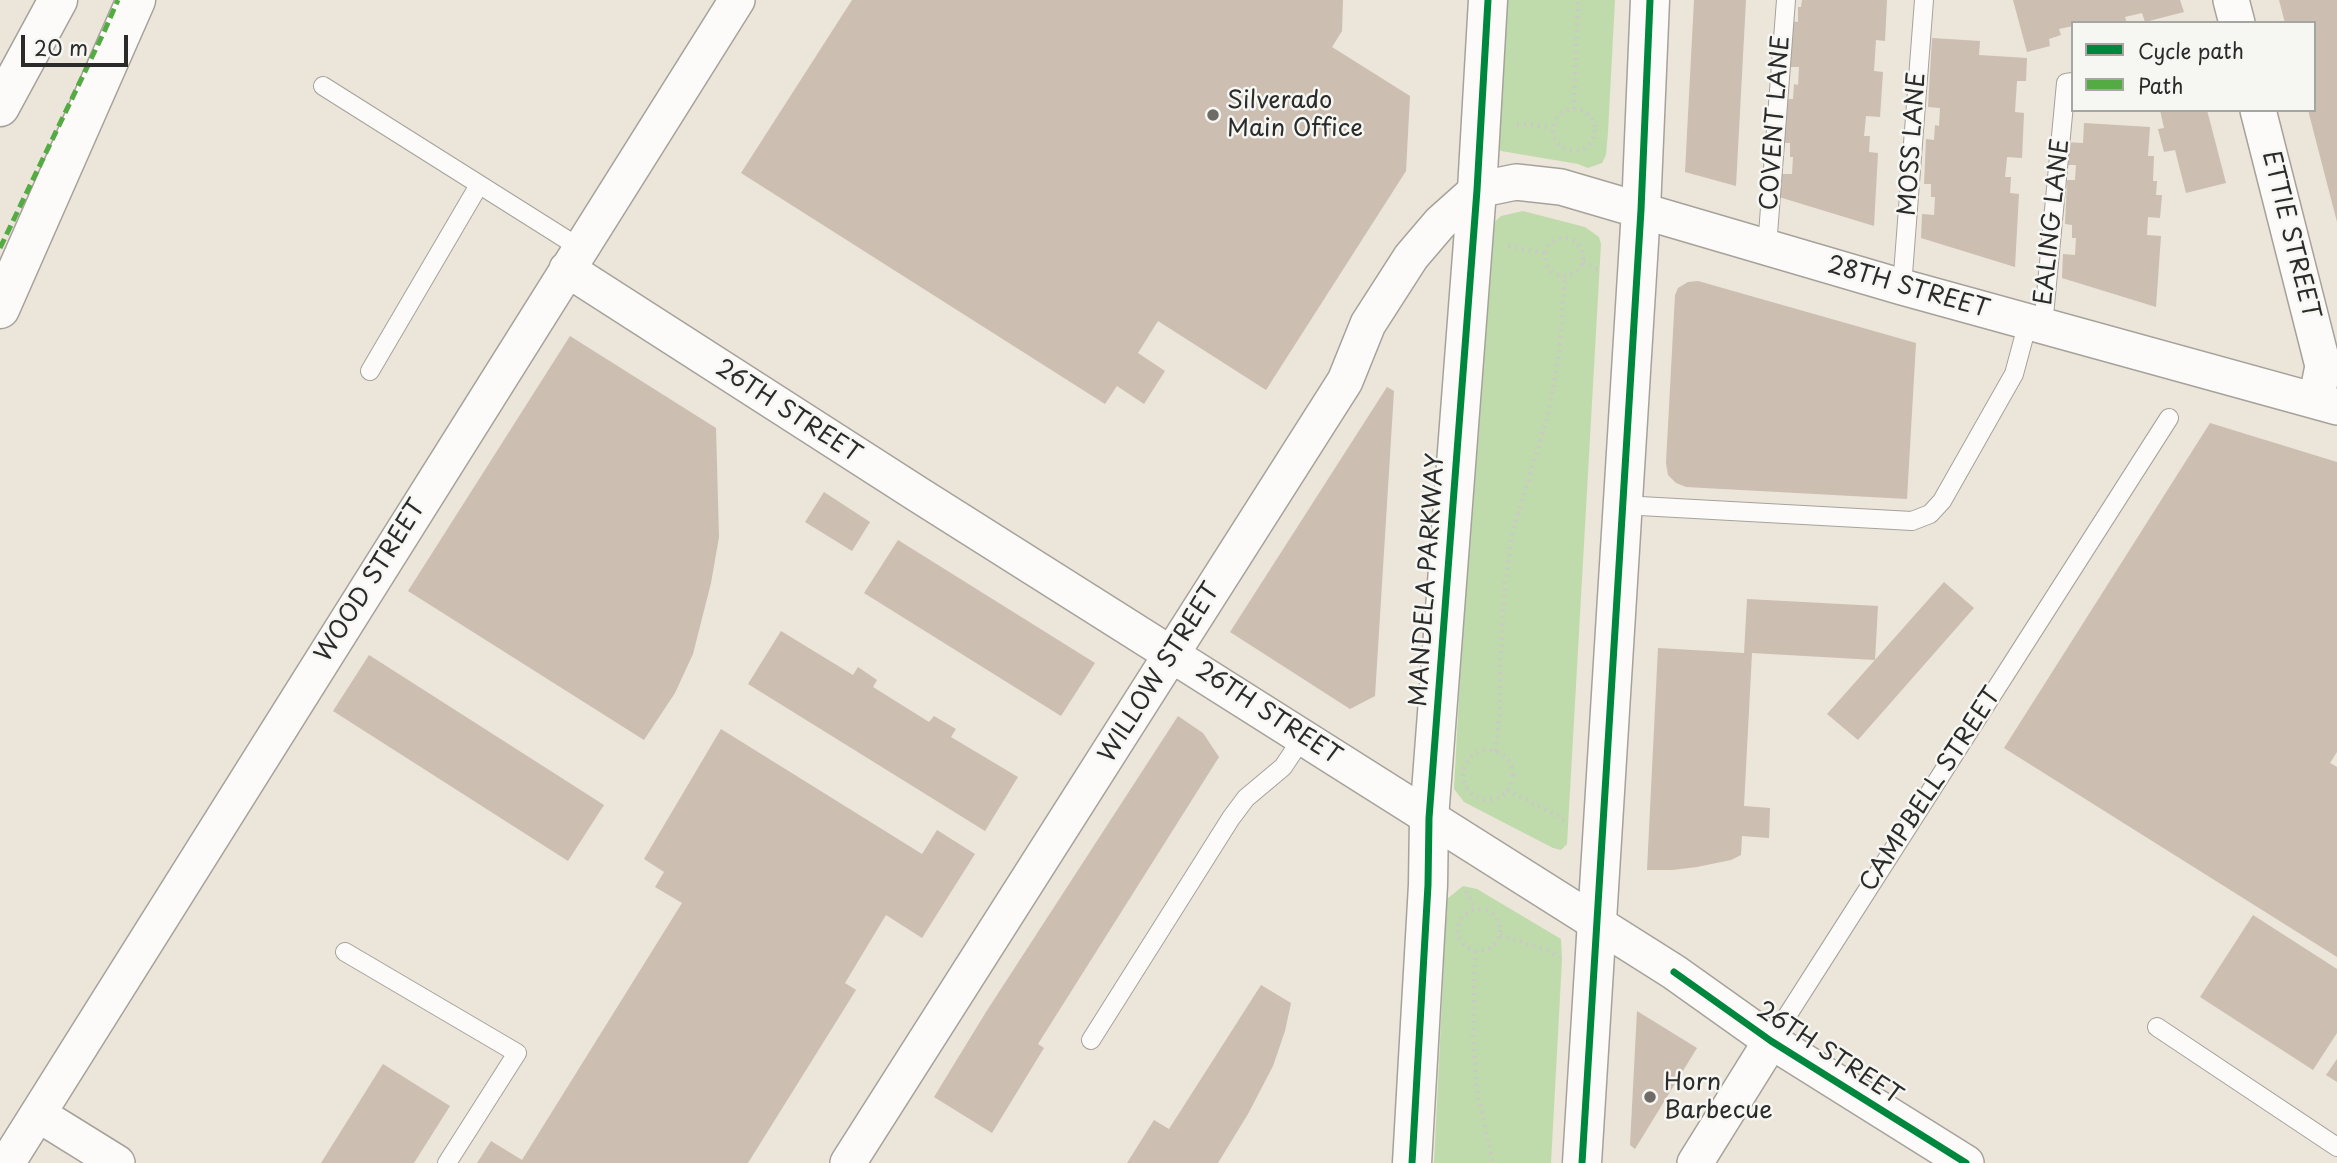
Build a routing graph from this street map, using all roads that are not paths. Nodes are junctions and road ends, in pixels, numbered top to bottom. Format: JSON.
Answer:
{"nodes":[{"id":1,"x":58,"y":0,"type":"edge"},
{"id":2,"x":136,"y":0,"type":"edge"},
{"id":3,"x":737,"y":0,"type":"edge"},
{"id":4,"x":1488,"y":0,"type":"edge"},
{"id":5,"x":1650,"y":0,"type":"edge"},
{"id":6,"x":1786,"y":0,"type":"edge"},
{"id":7,"x":1924,"y":0,"type":"edge"},
{"id":8,"x":2231,"y":0,"type":"edge"},
{"id":9,"x":2236,"y":21,"type":"edge"},
{"id":10,"x":2071,"y":82,"type":"edge"},
{"id":11,"x":323,"y":86,"type":"dead end"},
{"id":12,"x":0,"y":107,"type":"edge"},
{"id":13,"x":2259,"y":112,"type":"edge"},
{"id":14,"x":479,"y":185,"type":"junction"},
{"id":15,"x":1477,"y":190,"type":"junction"},
{"id":16,"x":1641,"y":210,"type":"junction"},
{"id":17,"x":1767,"y":247,"type":"junction"},
{"id":18,"x":573,"y":259,"type":"junction"},
{"id":19,"x":1902,"y":287,"type":"junction"},
{"id":20,"x":0,"y":309,"type":"edge"},
{"id":21,"x":2036,"y":324,"type":"junction"},
{"id":22,"x":2330,"y":365,"type":"edge"},
{"id":23,"x":370,"y":371,"type":"dead end"},
{"id":24,"x":2326,"y":404,"type":"edge"},
{"id":25,"x":2169,"y":418,"type":"dead end"},
{"id":26,"x":1622,"y":505,"type":"junction"},
{"id":27,"x":1173,"y":654,"type":"junction"},
{"id":28,"x":1303,"y":737,"type":"junction"},
{"id":29,"x":1429,"y":818,"type":"junction"},
{"id":30,"x":1596,"y":923,"type":"junction"},
{"id":31,"x":345,"y":952,"type":"dead end"},
{"id":32,"x":2157,"y":1027,"type":"dead end"},
{"id":33,"x":1091,"y":1041,"type":"dead end"},
{"id":34,"x":1771,"y":1041,"type":"junction"},
{"id":35,"x":38,"y":1114,"type":"junction"},
{"id":36,"x":2337,"y":1147,"type":"edge"},
{"id":37,"x":7,"y":1163,"type":"edge"},
{"id":38,"x":117,"y":1163,"type":"edge"},
{"id":39,"x":447,"y":1163,"type":"edge"},
{"id":40,"x":848,"y":1163,"type":"edge"},
{"id":41,"x":1412,"y":1163,"type":"edge"},
{"id":42,"x":1582,"y":1163,"type":"edge"},
{"id":43,"x":1695,"y":1163,"type":"edge"},
{"id":44,"x":1966,"y":1163,"type":"edge"}],
"edges":[{"from":1,"to":12,"type":"main road"},
{"from":2,"to":20,"type":"main road"},
{"from":3,"to":18,"type":"street","name":"WOOD STREET"},
{"from":4,"to":15,"type":"main road","name":"MANDELA PARKWAY"},
{"from":5,"to":16,"type":"main road"},
{"from":6,"to":17,"type":"lane","name":"COVENT LANE"},
{"from":7,"to":19,"type":"lane","name":"MOSS LANE"},
{"from":8,"to":9,"type":"street"},
{"from":10,"to":21,"type":"lane","name":"EALING LANE"},
{"from":11,"to":14,"type":"lane"},
{"from":13,"to":22,"type":"street","name":"ETTIE STREET"},
{"from":14,"to":18,"type":"lane"},
{"from":14,"to":23,"type":"lane"},
{"from":15,"to":16,"type":"street","name":"28TH STREET"},
{"from":15,"to":27,"type":"street","name":"WILLOW STREET"},
{"from":15,"to":29,"type":"main road","name":"MANDELA PARKWAY"},
{"from":16,"to":17,"type":"street","name":"28TH STREET"},
{"from":16,"to":26,"type":"main road"},
{"from":17,"to":19,"type":"street","name":"28TH STREET"},
{"from":18,"to":27,"type":"street","name":"26TH STREET"},
{"from":18,"to":35,"type":"street","name":"WOOD STREET"},
{"from":19,"to":21,"type":"street","name":"28TH STREET"},
{"from":21,"to":24,"type":"street","name":"28TH STREET"},
{"from":21,"to":26,"type":"lane"},
{"from":22,"to":24,"type":"street","name":"ETTIE STREET"},
{"from":25,"to":34,"type":"lane","name":"CAMPBELL STREET"},
{"from":26,"to":30,"type":"main road"},
{"from":27,"to":28,"type":"street","name":"26TH STREET"},
{"from":27,"to":40,"type":"street","name":"WILLOW STREET"},
{"from":28,"to":29,"type":"street","name":"26TH STREET"},
{"from":28,"to":33,"type":"lane"},
{"from":29,"to":30,"type":"street","name":"26TH STREET"},
{"from":29,"to":41,"type":"main road","name":"MANDELA PARKWAY"},
{"from":30,"to":34,"type":"street","name":"26TH STREET"},
{"from":30,"to":42,"type":"main road"},
{"from":31,"to":39,"type":"lane"},
{"from":32,"to":36,"type":"lane"},
{"from":34,"to":43,"type":"street","name":"CAMPBELL STREET"},
{"from":34,"to":44,"type":"street","name":"26TH STREET"},
{"from":35,"to":37,"type":"street","name":"WOOD STREET"},
{"from":35,"to":38,"type":"street"}]}
